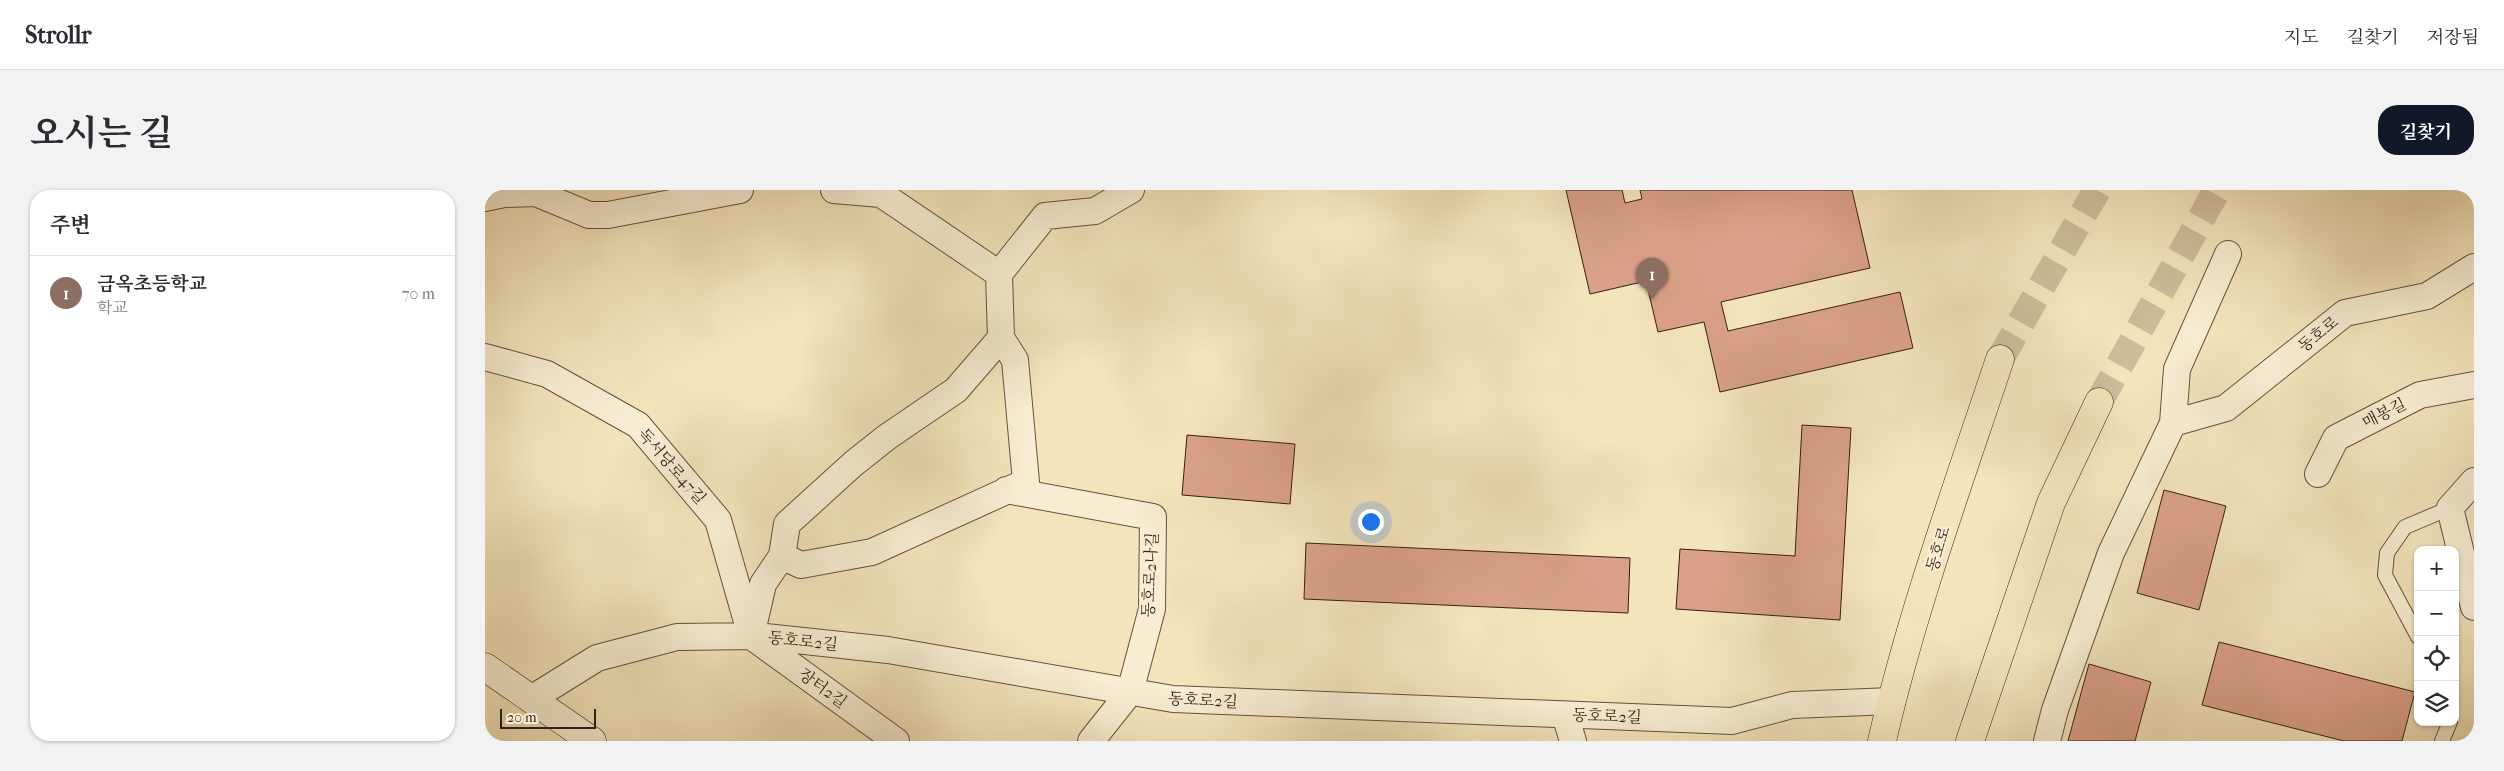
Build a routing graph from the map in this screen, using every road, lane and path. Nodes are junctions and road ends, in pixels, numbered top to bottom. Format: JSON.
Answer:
{"nodes":[{"id":1,"x":740,"y":190,"type":"edge"},
{"id":2,"x":834,"y":190,"type":"edge"},
{"id":3,"x":1131,"y":190,"type":"edge"},
{"id":4,"x":485,"y":198,"type":"edge"},
{"id":5,"x":2228,"y":254,"type":"dead end"},
{"id":6,"x":2474,"y":267,"type":"edge"},
{"id":7,"x":999,"y":274,"type":"junction"},
{"id":8,"x":1001,"y":338,"type":"junction"},
{"id":9,"x":485,"y":356,"type":"edge"},
{"id":10,"x":2001,"y":358,"type":"tunnel mouth"},
{"id":11,"x":2474,"y":385,"type":"edge"},
{"id":12,"x":2099,"y":402,"type":"tunnel mouth"},
{"id":13,"x":2173,"y":422,"type":"junction"},
{"id":14,"x":2318,"y":474,"type":"dead end"},
{"id":15,"x":2474,"y":481,"type":"edge"},
{"id":16,"x":1006,"y":490,"type":"junction"},
{"id":17,"x":2450,"y":508,"type":"junction"},
{"id":18,"x":783,"y":556,"type":"junction"},
{"id":19,"x":2474,"y":607,"type":"edge"},
{"id":20,"x":2414,"y":628,"type":"edge"},
{"id":21,"x":751,"y":636,"type":"junction"},
{"id":22,"x":485,"y":667,"type":"edge"},
{"id":23,"x":1130,"y":692,"type":"junction"},
{"id":24,"x":531,"y":699,"type":"junction"},
{"id":25,"x":1892,"y":701,"type":"junction"},
{"id":26,"x":1565,"y":714,"type":"junction"},
{"id":27,"x":2448,"y":726,"type":"edge"},
{"id":28,"x":592,"y":741,"type":"edge"},
{"id":29,"x":896,"y":741,"type":"edge"},
{"id":30,"x":1091,"y":741,"type":"edge"},
{"id":31,"x":1573,"y":741,"type":"edge"},
{"id":32,"x":1882,"y":741,"type":"edge"},
{"id":33,"x":1970,"y":741,"type":"edge"},
{"id":34,"x":2047,"y":741,"type":"edge"},
{"id":35,"x":2442,"y":741,"type":"edge"}],
"edges":[{"from":1,"to":4,"type":"street"},
{"from":2,"to":7,"type":"street"},
{"from":3,"to":7,"type":"street"},
{"from":5,"to":13,"type":"street"},
{"from":6,"to":13,"type":"street","name":"동호로"},
{"from":7,"to":8,"type":"street"},
{"from":8,"to":16,"type":"street"},
{"from":8,"to":18,"type":"street"},
{"from":9,"to":21,"type":"street","name":"독서당로47길"},
{"from":10,"to":25,"type":"main road","name":"동호로"},
{"from":11,"to":14,"type":"street","name":"매봉길"},
{"from":12,"to":33,"type":"main road"},
{"from":13,"to":34,"type":"street"},
{"from":15,"to":17,"type":"street"},
{"from":16,"to":18,"type":"street"},
{"from":16,"to":23,"type":"street","name":"동호로2나길"},
{"from":17,"to":19,"type":"street"},
{"from":17,"to":20,"type":"lane"},
{"from":18,"to":21,"type":"street"},
{"from":21,"to":23,"type":"street","name":"동호로2길"},
{"from":21,"to":24,"type":"street","name":"동호로2길"},
{"from":21,"to":29,"type":"street","name":"장터2길"},
{"from":22,"to":24,"type":"main road"},
{"from":23,"to":26,"type":"street","name":"동호로2길"},
{"from":23,"to":30,"type":"street"},
{"from":24,"to":28,"type":"main road"},
{"from":25,"to":26,"type":"street","name":"동호로2길"},
{"from":25,"to":32,"type":"main road","name":"동호로"},
{"from":26,"to":31,"type":"street"},
{"from":27,"to":35,"type":"lane"}]}
